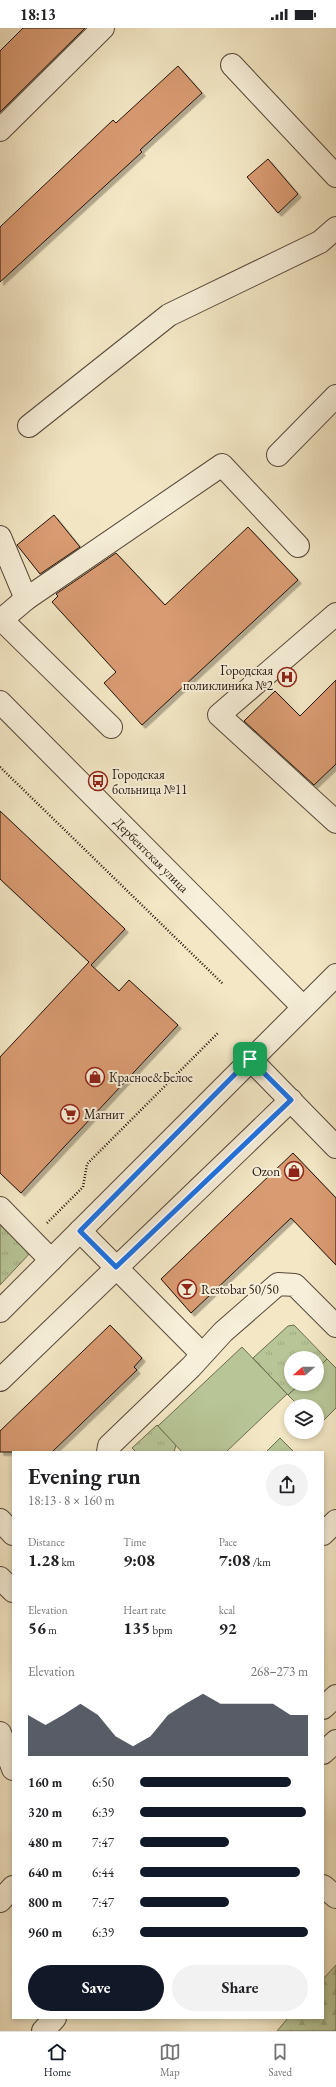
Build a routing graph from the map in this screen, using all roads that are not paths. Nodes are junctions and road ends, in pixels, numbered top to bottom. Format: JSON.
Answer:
{"nodes":[{"id":1,"x":103,"y":28,"type":"edge"},
{"id":2,"x":232,"y":65,"type":"dead end"},
{"id":3,"x":0,"y":130,"type":"edge"},
{"id":4,"x":336,"y":176,"type":"edge"},
{"id":5,"x":336,"y":228,"type":"edge"},
{"id":6,"x":336,"y":396,"type":"edge"},
{"id":7,"x":29,"y":426,"type":"dead end"},
{"id":8,"x":278,"y":455,"type":"dead end"},
{"id":9,"x":0,"y":537,"type":"edge"},
{"id":10,"x":298,"y":546,"type":"dead end"},
{"id":11,"x":26,"y":599,"type":"junction"},
{"id":12,"x":336,"y":614,"type":"edge"},
{"id":13,"x":1,"y":620,"type":"edge"},
{"id":14,"x":1,"y":706,"type":"edge"},
{"id":15,"x":111,"y":727,"type":"dead end"},
{"id":16,"x":336,"y":822,"type":"edge"},
{"id":17,"x":336,"y":975,"type":"edge"},
{"id":18,"x":303,"y":1008,"type":"junction"},
{"id":19,"x":250,"y":1059,"type":"junction"},
{"id":20,"x":291,"y":1100,"type":"junction"},
{"id":21,"x":336,"y":1147,"type":"edge"},
{"id":22,"x":0,"y":1208,"type":"edge"},
{"id":23,"x":80,"y":1231,"type":"junction"},
{"id":24,"x":51,"y":1260,"type":"junction"},
{"id":25,"x":116,"y":1267,"type":"junction"},
{"id":26,"x":0,"y":1311,"type":"edge"},
{"id":27,"x":336,"y":1326,"type":"edge"},
{"id":28,"x":202,"y":1354,"type":"junction"},
{"id":29,"x":0,"y":1380,"type":"edge"},
{"id":30,"x":108,"y":1451,"type":"edge"},
{"id":31,"x":0,"y":1520,"type":"edge"},
{"id":32,"x":336,"y":1522,"type":"edge"},
{"id":33,"x":12,"y":1533,"type":"edge"},
{"id":34,"x":324,"y":1533,"type":"edge"},
{"id":35,"x":0,"y":1578,"type":"edge"},
{"id":36,"x":12,"y":1590,"type":"edge"},
{"id":37,"x":336,"y":1696,"type":"edge"},
{"id":38,"x":324,"y":1707,"type":"edge"},
{"id":39,"x":0,"y":1733,"type":"edge"},
{"id":40,"x":336,"y":1741,"type":"edge"},
{"id":41,"x":324,"y":1752,"type":"edge"},
{"id":42,"x":12,"y":1766,"type":"edge"},
{"id":43,"x":324,"y":1887,"type":"edge"},
{"id":44,"x":12,"y":1888,"type":"edge"},
{"id":45,"x":336,"y":1897,"type":"edge"},
{"id":46,"x":0,"y":1901,"type":"edge"},
{"id":47,"x":54,"y":2019,"type":"edge"},
{"id":48,"x":42,"y":2031,"type":"edge"}],
"edges":[{"from":1,"to":3,"type":"street"},
{"from":2,"to":4,"type":"street"},
{"from":5,"to":7,"type":"street"},
{"from":6,"to":8,"type":"street"},
{"from":9,"to":11,"type":"street"},
{"from":10,"to":11,"type":"street"},
{"from":11,"to":13,"type":"street"},
{"from":12,"to":16,"type":"street"},
{"from":13,"to":15,"type":"street"},
{"from":14,"to":18,"type":"street","name":"Дербентская улица"},
{"from":17,"to":18,"type":"street"},
{"from":18,"to":19,"type":"street"},
{"from":19,"to":20,"type":"street"},
{"from":19,"to":23,"type":"street"},
{"from":20,"to":21,"type":"street"},
{"from":20,"to":25,"type":"street"},
{"from":22,"to":24,"type":"street"},
{"from":23,"to":24,"type":"street"},
{"from":23,"to":25,"type":"street"},
{"from":24,"to":26,"type":"street"},
{"from":25,"to":28,"type":"street"},
{"from":25,"to":29,"type":"street"},
{"from":27,"to":28,"type":"street"},
{"from":28,"to":30,"type":"street"},
{"from":31,"to":33,"type":"street"},
{"from":32,"to":34,"type":"street"},
{"from":35,"to":36,"type":"street"},
{"from":37,"to":38,"type":"street"},
{"from":39,"to":42,"type":"street"},
{"from":40,"to":41,"type":"street"},
{"from":43,"to":45,"type":"street"},
{"from":44,"to":46,"type":"street"},
{"from":47,"to":48,"type":"street"}]}
